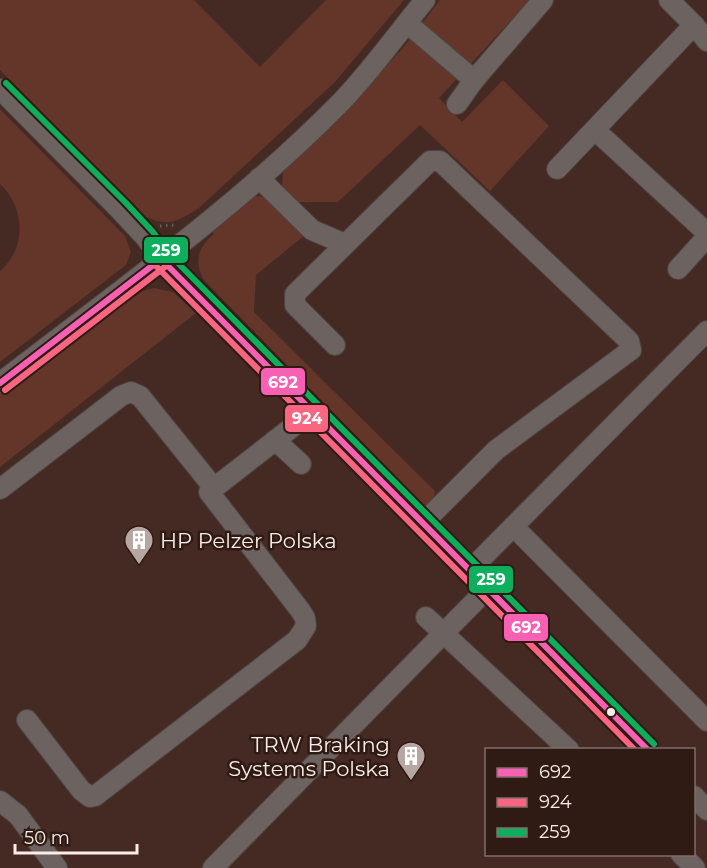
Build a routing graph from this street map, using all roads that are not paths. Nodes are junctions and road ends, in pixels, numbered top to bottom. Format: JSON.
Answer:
{"nodes":[{"id":1,"x":425,"y":0,"type":"edge"},
{"id":2,"x":543,"y":0,"type":"edge"},
{"id":3,"x":669,"y":0,"type":"edge"},
{"id":4,"x":407,"y":22,"type":"junction"},
{"id":5,"x":694,"y":25,"type":"junction"},
{"id":6,"x":707,"y":41,"type":"edge"},
{"id":7,"x":474,"y":80,"type":"junction"},
{"id":8,"x":0,"y":88,"type":"edge"},
{"id":9,"x":457,"y":104,"type":"dead end"},
{"id":10,"x":595,"y":130,"type":"junction"},
{"id":11,"x":557,"y":169,"type":"dead end"},
{"id":12,"x":259,"y":178,"type":"junction"},
{"id":13,"x":707,"y":235,"type":"edge"},
{"id":14,"x":345,"y":244,"type":"junction"},
{"id":15,"x":161,"y":259,"type":"junction"},
{"id":16,"x":678,"y":269,"type":"dead end"},
{"id":17,"x":707,"y":331,"type":"edge"},
{"id":18,"x":335,"y":345,"type":"dead end"},
{"id":19,"x":0,"y":383,"type":"edge"},
{"id":20,"x":313,"y":411,"type":"junction"},
{"id":21,"x":276,"y":440,"type":"junction"},
{"id":22,"x":301,"y":464,"type":"dead end"},
{"id":23,"x":214,"y":488,"type":"junction"},
{"id":24,"x":0,"y":489,"type":"edge"},
{"id":25,"x":423,"y":523,"type":"junction"},
{"id":26,"x":514,"y":527,"type":"junction"},
{"id":27,"x":470,"y":570,"type":"junction"},
{"id":28,"x":488,"y":588,"type":"junction"},
{"id":29,"x":426,"y":617,"type":"dead end"},
{"id":30,"x":444,"y":633,"type":"junction"},
{"id":31,"x":27,"y":720,"type":"dead end"},
{"id":32,"x":707,"y":721,"type":"edge"},
{"id":33,"x":567,"y":748,"type":"edge"},
{"id":34,"x":646,"y":748,"type":"edge"},
{"id":35,"x":695,"y":798,"type":"edge"},
{"id":36,"x":0,"y":801,"type":"edge"},
{"id":37,"x":707,"y":810,"type":"edge"},
{"id":38,"x":682,"y":856,"type":"edge"},
{"id":39,"x":57,"y":868,"type":"edge"},
{"id":40,"x":213,"y":868,"type":"edge"},
{"id":41,"x":695,"y":868,"type":"edge"}],
"edges":[{"from":1,"to":4,"type":"street"},
{"from":2,"to":7,"type":"street"},
{"from":3,"to":5,"type":"street"},
{"from":4,"to":7,"type":"street"},
{"from":4,"to":12,"type":"street"},
{"from":5,"to":6,"type":"street"},
{"from":5,"to":10,"type":"street"},
{"from":7,"to":9,"type":"street"},
{"from":8,"to":15,"type":"street"},
{"from":10,"to":11,"type":"street"},
{"from":10,"to":13,"type":"street"},
{"from":12,"to":14,"type":"street"},
{"from":12,"to":15,"type":"street"},
{"from":13,"to":16,"type":"street"},
{"from":14,"to":18,"type":"street"},
{"from":14,"to":25,"type":"street"},
{"from":15,"to":19,"type":"street"},
{"from":15,"to":20,"type":"street"},
{"from":17,"to":26,"type":"street"},
{"from":20,"to":21,"type":"street"},
{"from":20,"to":25,"type":"street"},
{"from":21,"to":22,"type":"street"},
{"from":21,"to":23,"type":"street"},
{"from":23,"to":24,"type":"street"},
{"from":23,"to":31,"type":"street"},
{"from":25,"to":27,"type":"street"},
{"from":26,"to":27,"type":"street"},
{"from":26,"to":32,"type":"street"},
{"from":27,"to":28,"type":"street"},
{"from":28,"to":30,"type":"street"},
{"from":28,"to":34,"type":"street"},
{"from":29,"to":30,"type":"street"},
{"from":30,"to":33,"type":"street"},
{"from":30,"to":40,"type":"street"},
{"from":35,"to":37,"type":"street"},
{"from":36,"to":39,"type":"street"},
{"from":38,"to":41,"type":"street"}]}
